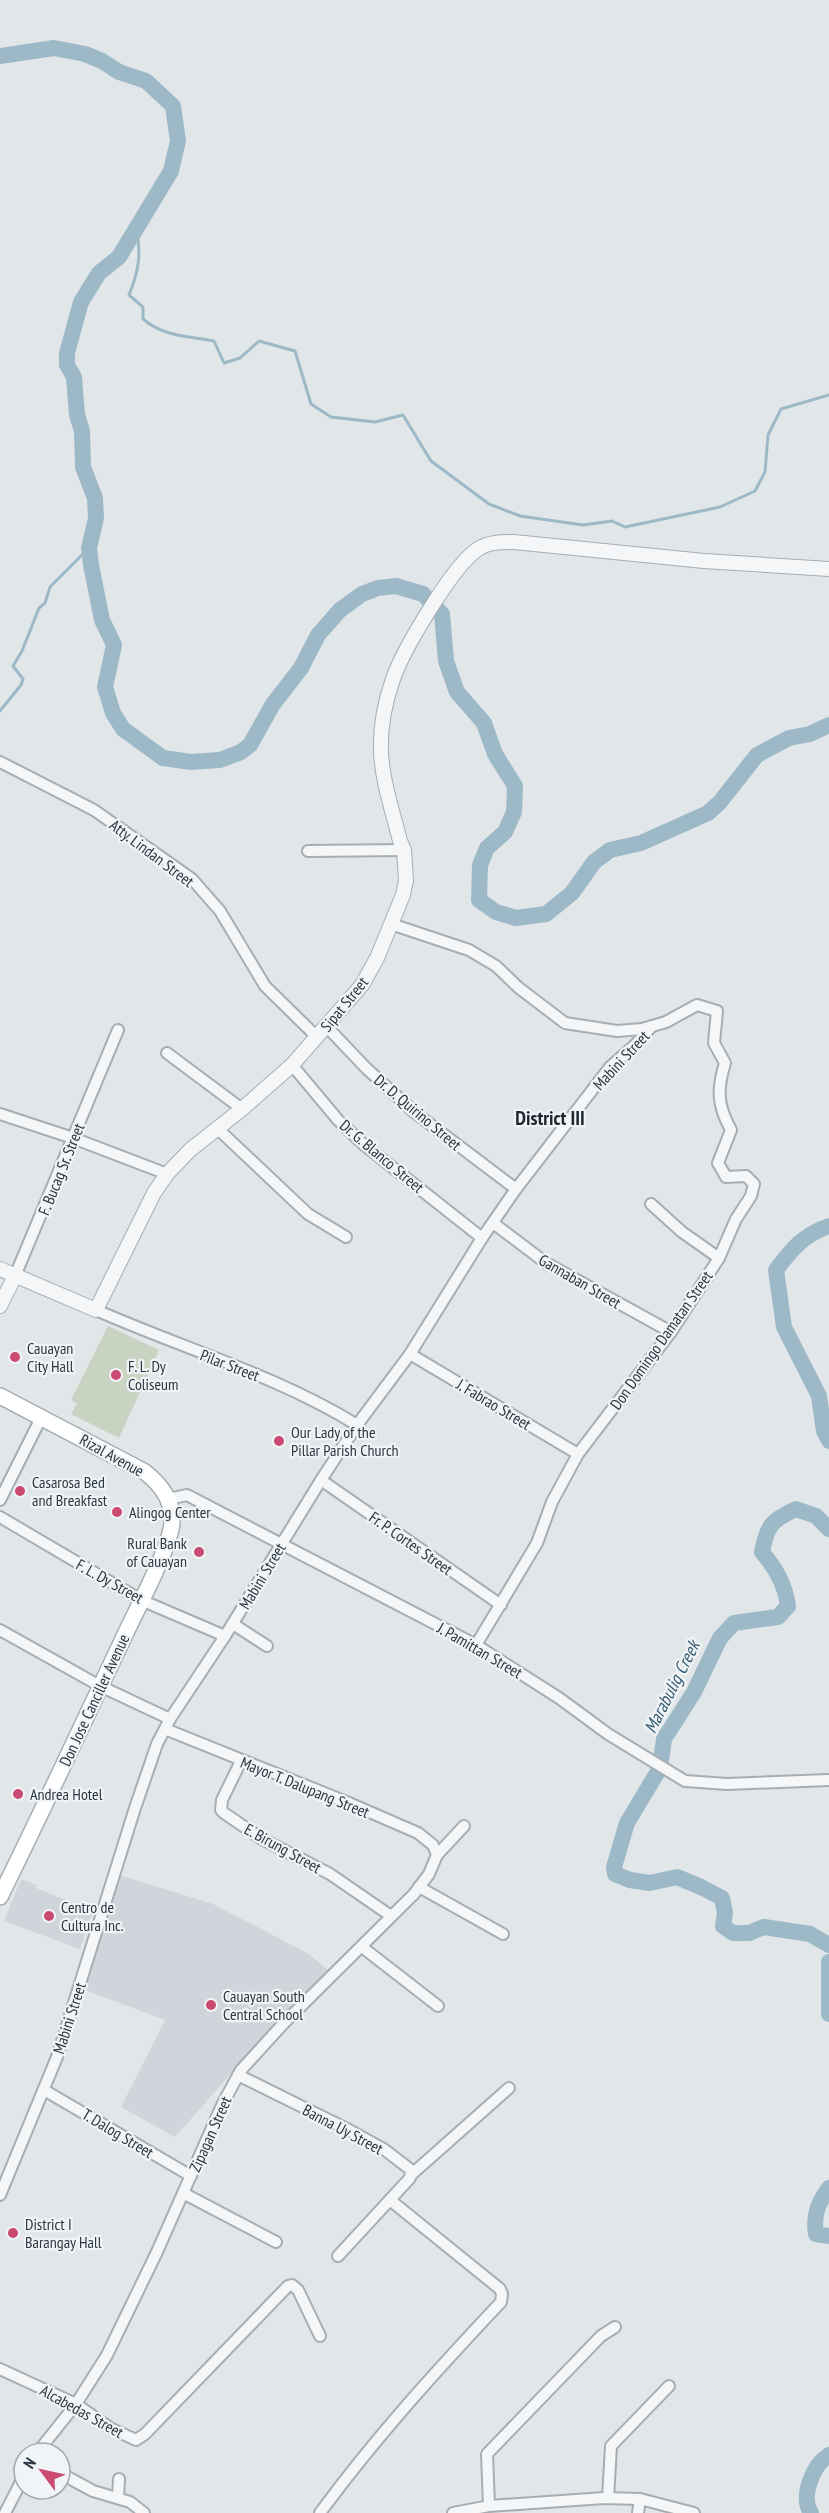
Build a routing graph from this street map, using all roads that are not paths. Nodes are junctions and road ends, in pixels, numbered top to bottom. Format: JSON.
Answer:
{"nodes":[{"id":1,"x":829,"y":569,"type":"edge"},
{"id":2,"x":0,"y":762,"type":"edge"},
{"id":3,"x":404,"y":850,"type":"junction"},
{"id":4,"x":308,"y":851,"type":"dead end"},
{"id":5,"x":391,"y":924,"type":"junction"},
{"id":6,"x":652,"y":1026,"type":"junction"},
{"id":7,"x":118,"y":1030,"type":"dead end"},
{"id":8,"x":322,"y":1032,"type":"junction"},
{"id":9,"x":167,"y":1053,"type":"dead end"},
{"id":10,"x":292,"y":1065,"type":"junction"},
{"id":11,"x":242,"y":1109,"type":"junction"},
{"id":12,"x":0,"y":1114,"type":"edge"},
{"id":13,"x":218,"y":1129,"type":"junction"},
{"id":14,"x":73,"y":1138,"type":"junction"},
{"id":15,"x":166,"y":1174,"type":"junction"},
{"id":16,"x":516,"y":1189,"type":"junction"},
{"id":17,"x":651,"y":1204,"type":"dead end"},
{"id":18,"x":493,"y":1222,"type":"junction"},
{"id":19,"x":346,"y":1237,"type":"dead end"},
{"id":20,"x":482,"y":1238,"type":"junction"},
{"id":21,"x":719,"y":1258,"type":"junction"},
{"id":22,"x":0,"y":1269,"type":"edge"},
{"id":23,"x":15,"y":1276,"type":"junction"},
{"id":24,"x":0,"y":1306,"type":"edge"},
{"id":25,"x":96,"y":1310,"type":"junction"},
{"id":26,"x":671,"y":1332,"type":"junction"},
{"id":27,"x":410,"y":1354,"type":"junction"},
{"id":28,"x":0,"y":1396,"type":"edge"},
{"id":29,"x":42,"y":1416,"type":"junction"},
{"id":30,"x":357,"y":1425,"type":"junction"},
{"id":31,"x":578,"y":1454,"type":"junction"},
{"id":32,"x":321,"y":1480,"type":"junction"},
{"id":33,"x":168,"y":1499,"type":"junction"},
{"id":34,"x":0,"y":1500,"type":"edge"},
{"id":35,"x":0,"y":1517,"type":"edge"},
{"id":36,"x":282,"y":1543,"type":"junction"},
{"id":37,"x":141,"y":1600,"type":"junction"},
{"id":38,"x":501,"y":1605,"type":"junction"},
{"id":39,"x":233,"y":1624,"type":"junction"},
{"id":40,"x":0,"y":1630,"type":"edge"},
{"id":41,"x":225,"y":1636,"type":"junction"},
{"id":42,"x":476,"y":1645,"type":"junction"},
{"id":43,"x":267,"y":1646,"type":"dead end"},
{"id":44,"x":100,"y":1686,"type":"junction"},
{"id":45,"x":167,"y":1724,"type":"junction"},
{"id":46,"x":241,"y":1761,"type":"junction"},
{"id":47,"x":829,"y":1780,"type":"edge"},
{"id":48,"x":464,"y":1826,"type":"dead end"},
{"id":49,"x":437,"y":1855,"type":"junction"},
{"id":50,"x":419,"y":1887,"type":"junction"},
{"id":51,"x":0,"y":1897,"type":"edge"},
{"id":52,"x":391,"y":1916,"type":"junction"},
{"id":53,"x":503,"y":1934,"type":"dead end"},
{"id":54,"x":362,"y":1947,"type":"junction"},
{"id":55,"x":438,"y":2006,"type":"dead end"},
{"id":56,"x":238,"y":2075,"type":"junction"},
{"id":57,"x":509,"y":2088,"type":"dead end"},
{"id":58,"x":44,"y":2090,"type":"junction"},
{"id":59,"x":412,"y":2174,"type":"junction"},
{"id":60,"x":191,"y":2176,"type":"junction"},
{"id":61,"x":183,"y":2193,"type":"junction"},
{"id":62,"x":0,"y":2195,"type":"edge"},
{"id":63,"x":390,"y":2200,"type":"junction"},
{"id":64,"x":276,"y":2242,"type":"dead end"},
{"id":65,"x":338,"y":2256,"type":"dead end"},
{"id":66,"x":615,"y":2327,"type":"dead end"},
{"id":67,"x":320,"y":2336,"type":"dead end"},
{"id":68,"x":0,"y":2369,"type":"edge"},
{"id":69,"x":669,"y":2386,"type":"dead end"},
{"id":70,"x":76,"y":2404,"type":"junction"},
{"id":71,"x":47,"y":2441,"type":"edge"},
{"id":72,"x":119,"y":2479,"type":"dead end"},
{"id":73,"x":72,"y":2480,"type":"edge"},
{"id":74,"x":118,"y":2498,"type":"junction"},
{"id":75,"x":608,"y":2498,"type":"junction"},
{"id":76,"x":12,"y":2499,"type":"edge"},
{"id":77,"x":640,"y":2499,"type":"junction"},
{"id":78,"x":489,"y":2506,"type":"junction"},
{"id":79,"x":468,"y":2511,"type":"edge"},
{"id":80,"x":5,"y":2513,"type":"edge"},
{"id":81,"x":144,"y":2513,"type":"edge"},
{"id":82,"x":320,"y":2513,"type":"edge"},
{"id":83,"x":453,"y":2513,"type":"edge"},
{"id":84,"x":638,"y":2513,"type":"edge"},
{"id":85,"x":693,"y":2513,"type":"edge"}],
"edges":[{"from":1,"to":3,"type":"street","name":"Sipat Street"},
{"from":2,"to":8,"type":"street","name":"Atty. Lindan Street"},
{"from":3,"to":4,"type":"street"},
{"from":3,"to":5,"type":"street","name":"Sipat Street"},
{"from":5,"to":6,"type":"street","name":"Don Domingo Damatan Street"},
{"from":5,"to":8,"type":"street","name":"Sipat Street"},
{"from":6,"to":16,"type":"street","name":"Mabini Street"},
{"from":6,"to":21,"type":"street","name":"Don Domingo Damatan Street"},
{"from":7,"to":14,"type":"street","name":"F. Bucag Sr. Street"},
{"from":8,"to":10,"type":"street","name":"Sipat Street"},
{"from":8,"to":16,"type":"street","name":"Dr. D. Quirino Street"},
{"from":9,"to":11,"type":"street"},
{"from":10,"to":11,"type":"street","name":"Sipat Street"},
{"from":10,"to":20,"type":"street","name":"Dr. G. Blanco Street"},
{"from":11,"to":13,"type":"street","name":"Sipat Street"},
{"from":12,"to":14,"type":"street"},
{"from":13,"to":15,"type":"street","name":"Sipat Street"},
{"from":13,"to":19,"type":"street"},
{"from":14,"to":15,"type":"street"},
{"from":14,"to":23,"type":"street","name":"F. Bucag Sr. Street"},
{"from":15,"to":25,"type":"street","name":"Sipat Street"},
{"from":16,"to":18,"type":"street","name":"Mabini Street"},
{"from":17,"to":21,"type":"street"},
{"from":18,"to":20,"type":"street","name":"Mabini Street"},
{"from":18,"to":26,"type":"street","name":"Gannaban Street"},
{"from":20,"to":27,"type":"street","name":"Mabini Street"},
{"from":21,"to":26,"type":"street","name":"Don Domingo Damatan Street"},
{"from":22,"to":23,"type":"street","name":"Pilar Street"},
{"from":23,"to":24,"type":"street","name":"F. Bucag Sr. Street"},
{"from":23,"to":25,"type":"street","name":"Pilar Street"},
{"from":25,"to":30,"type":"street","name":"Pilar Street"},
{"from":26,"to":31,"type":"street","name":"Don Domingo Damatan Street"},
{"from":27,"to":30,"type":"street","name":"Mabini Street"},
{"from":27,"to":31,"type":"street","name":"J. Fabrao Street"},
{"from":28,"to":29,"type":"main road","name":"Rizal Avenue"},
{"from":29,"to":33,"type":"main road","name":"Rizal Avenue"},
{"from":29,"to":34,"type":"street"},
{"from":30,"to":32,"type":"street","name":"Mabini Street"},
{"from":31,"to":38,"type":"street","name":"Don Domingo Damatan Street"},
{"from":32,"to":36,"type":"street","name":"Mabini Street"},
{"from":32,"to":38,"type":"street","name":"Fr. P. Cortes Street"},
{"from":33,"to":36,"type":"street"},
{"from":33,"to":37,"type":"main road","name":"Don Jose Canciller Avenue"},
{"from":35,"to":37,"type":"street","name":"F. L. Dy Street"},
{"from":36,"to":39,"type":"street","name":"Mabini Street"},
{"from":36,"to":42,"type":"street","name":"J. Pamittan Street"},
{"from":37,"to":41,"type":"street","name":"F. L. Dy Street"},
{"from":37,"to":44,"type":"main road","name":"Don Jose Canciller Avenue"},
{"from":38,"to":42,"type":"street","name":"Don Domingo Damatan Street"},
{"from":39,"to":41,"type":"street","name":"Mabini Street"},
{"from":39,"to":43,"type":"street"},
{"from":40,"to":44,"type":"street","name":"Mayor T. Dalupang Street"},
{"from":41,"to":45,"type":"street","name":"Mabini Street"},
{"from":42,"to":47,"type":"street","name":"J. Pamittan Street"},
{"from":44,"to":45,"type":"street","name":"Mayor T. Dalupang Street"},
{"from":44,"to":51,"type":"main road","name":"Don Jose Canciller Avenue"},
{"from":45,"to":46,"type":"street","name":"Mayor T. Dalupang Street"},
{"from":45,"to":58,"type":"street","name":"Mabini Street"},
{"from":46,"to":49,"type":"street","name":"Mayor T. Dalupang Street"},
{"from":46,"to":52,"type":"street","name":"E. Birung Street"},
{"from":48,"to":49,"type":"street","name":"Zipagan Street"},
{"from":49,"to":50,"type":"street","name":"Zipagan Street"},
{"from":50,"to":52,"type":"street","name":"Zipagan Street"},
{"from":50,"to":53,"type":"street"},
{"from":52,"to":54,"type":"street","name":"Zipagan Street"},
{"from":54,"to":55,"type":"street"},
{"from":54,"to":56,"type":"street","name":"Zipagan Street"},
{"from":56,"to":59,"type":"street","name":"Banna Uy Street"},
{"from":56,"to":60,"type":"street","name":"Zipagan Street"},
{"from":57,"to":59,"type":"street"},
{"from":58,"to":60,"type":"street","name":"T. Dalog Street"},
{"from":58,"to":62,"type":"street","name":"Mabini Street"},
{"from":59,"to":63,"type":"street"},
{"from":60,"to":61,"type":"street","name":"Zipagan Street"},
{"from":61,"to":64,"type":"street"},
{"from":61,"to":70,"type":"street","name":"Zipagan Street"},
{"from":63,"to":65,"type":"street"},
{"from":63,"to":82,"type":"street"},
{"from":66,"to":78,"type":"street"},
{"from":67,"to":70,"type":"street","name":"Alcabedas Street"},
{"from":68,"to":70,"type":"street","name":"Alcabedas Street"},
{"from":69,"to":75,"type":"street"},
{"from":70,"to":71,"type":"street","name":"Zipagan Street"},
{"from":72,"to":74,"type":"street"},
{"from":73,"to":74,"type":"street"},
{"from":74,"to":81,"type":"street"},
{"from":75,"to":77,"type":"street"},
{"from":75,"to":78,"type":"street"},
{"from":76,"to":80,"type":"street"},
{"from":77,"to":84,"type":"street"},
{"from":77,"to":85,"type":"street"},
{"from":78,"to":79,"type":"street"},
{"from":79,"to":83,"type":"street"}]}
